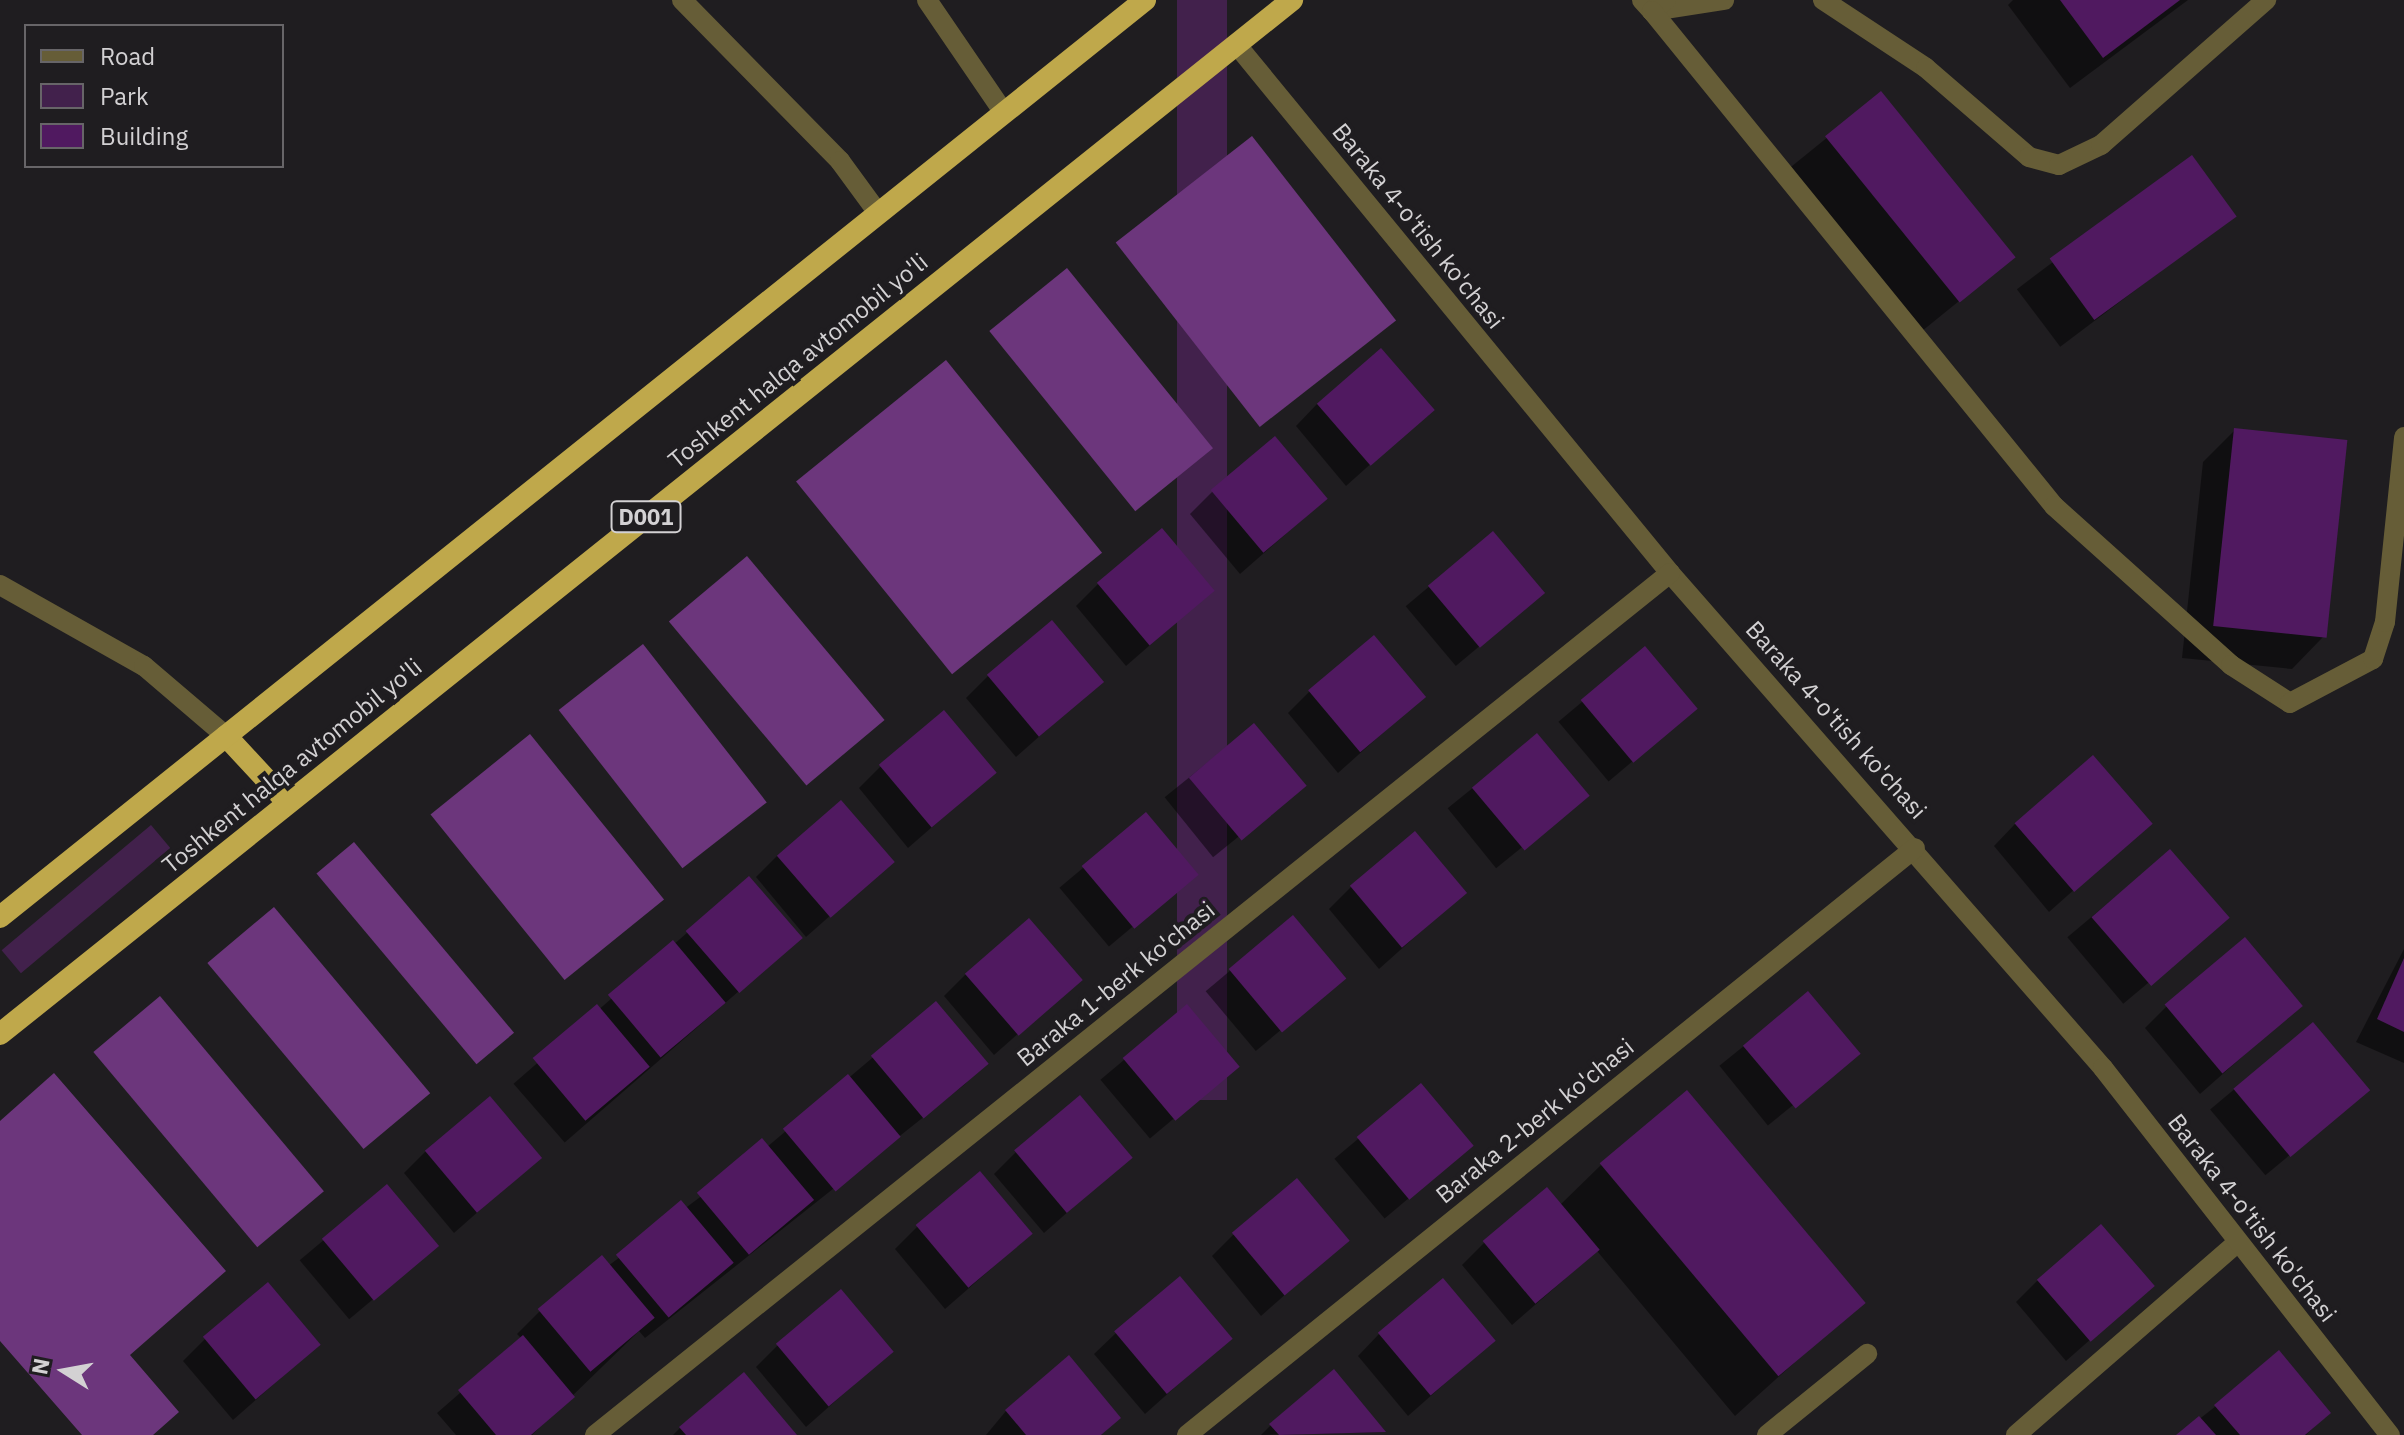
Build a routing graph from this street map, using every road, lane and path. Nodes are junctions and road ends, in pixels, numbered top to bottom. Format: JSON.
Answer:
{"nodes":[{"id":1,"x":682,"y":0,"type":"edge"},
{"id":2,"x":927,"y":0,"type":"edge"},
{"id":3,"x":1145,"y":0,"type":"edge"},
{"id":4,"x":1292,"y":0,"type":"edge"},
{"id":5,"x":1724,"y":0,"type":"edge"},
{"id":6,"x":1823,"y":0,"type":"edge"},
{"id":7,"x":2266,"y":0,"type":"edge"},
{"id":8,"x":1653,"y":4,"type":"edge"},
{"id":9,"x":1236,"y":44,"type":"junction"},
{"id":10,"x":1004,"y":113,"type":"junction"},
{"id":11,"x":878,"y":213,"type":"junction"},
{"id":12,"x":2404,"y":437,"type":"edge"},
{"id":13,"x":1670,"y":573,"type":"junction"},
{"id":14,"x":0,"y":585,"type":"edge"},
{"id":15,"x":226,"y":736,"type":"junction"},
{"id":16,"x":288,"y":803,"type":"junction"},
{"id":17,"x":1915,"y":848,"type":"junction"},
{"id":18,"x":0,"y":917,"type":"edge"},
{"id":19,"x":0,"y":1034,"type":"edge"},
{"id":20,"x":2237,"y":1243,"type":"junction"},
{"id":21,"x":1867,"y":1354,"type":"dead end"},
{"id":22,"x":595,"y":1435,"type":"edge"},
{"id":23,"x":1187,"y":1435,"type":"edge"},
{"id":24,"x":1767,"y":1435,"type":"edge"},
{"id":25,"x":2016,"y":1435,"type":"edge"},
{"id":26,"x":2390,"y":1435,"type":"edge"}],
"edges":[{"from":1,"to":11,"type":"street"},
{"from":2,"to":10,"type":"street"},
{"from":3,"to":10,"type":"highway"},
{"from":4,"to":9,"type":"highway","name":"Toshkent halqa avtomobil yo'li","number":"D001"},
{"from":5,"to":8,"type":"street"},
{"from":6,"to":7,"type":"street"},
{"from":8,"to":12,"type":"street"},
{"from":9,"to":13,"type":"street","name":"Baraka 4-o'tish ko'chasi"},
{"from":9,"to":16,"type":"highway","name":"Toshkent halqa avtomobil yo'li","number":"D001"},
{"from":10,"to":11,"type":"highway"},
{"from":11,"to":15,"type":"highway"},
{"from":13,"to":17,"type":"street","name":"Baraka 4-o'tish ko'chasi"},
{"from":13,"to":22,"type":"street","name":"Baraka 1-berk ko'chasi"},
{"from":14,"to":15,"type":"street"},
{"from":15,"to":16,"type":"highway"},
{"from":15,"to":18,"type":"highway"},
{"from":16,"to":19,"type":"highway","name":"Toshkent halqa avtomobil yo'li","number":"D001"},
{"from":17,"to":20,"type":"street","name":"Baraka 4-o'tish ko'chasi"},
{"from":17,"to":23,"type":"street","name":"Baraka 2-berk ko'chasi"},
{"from":20,"to":25,"type":"street"},
{"from":20,"to":26,"type":"street","name":"Baraka 4-o'tish ko'chasi"},
{"from":21,"to":24,"type":"street"}]}
